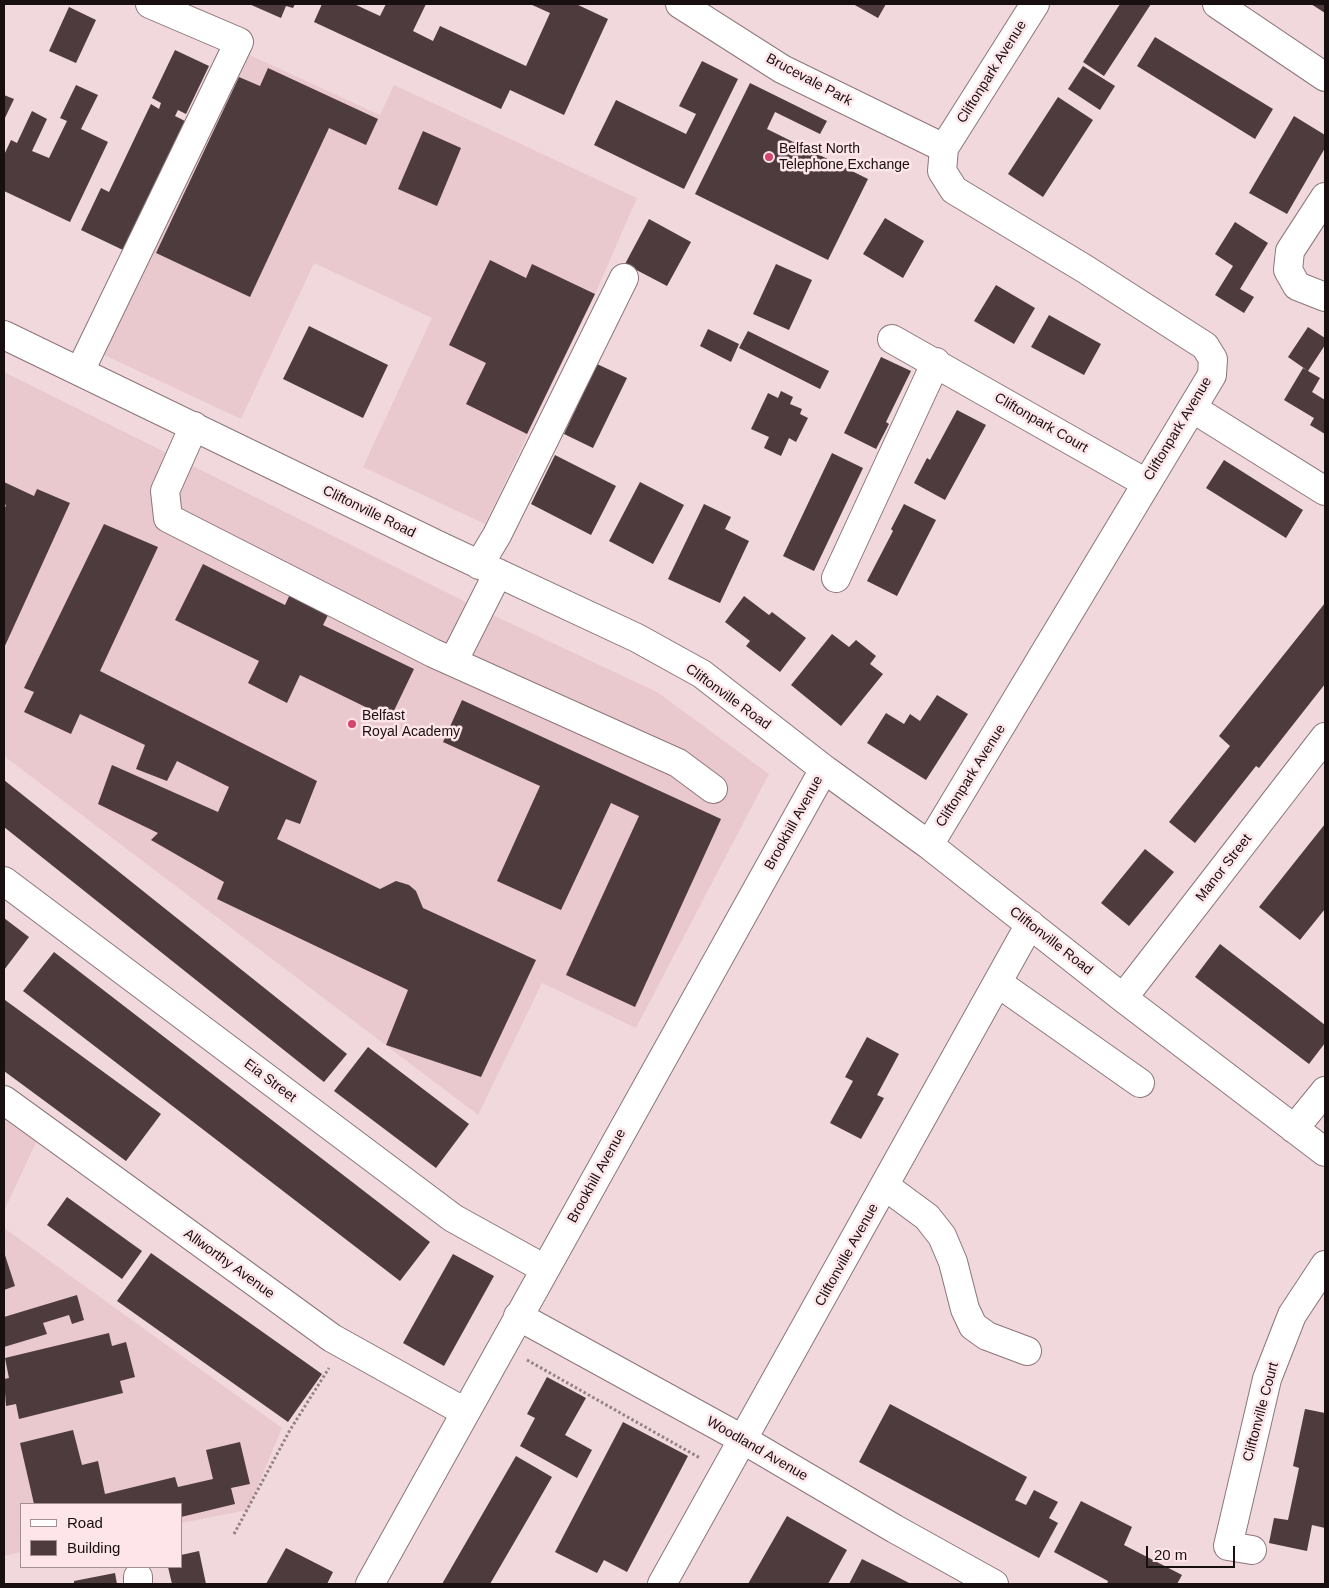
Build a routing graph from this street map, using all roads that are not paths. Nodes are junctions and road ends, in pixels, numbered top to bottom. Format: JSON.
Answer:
{"nodes":[{"id":1,"x":150,"y":4,"type":"edge"},
{"id":2,"x":680,"y":4,"type":"edge"},
{"id":3,"x":1035,"y":4,"type":"edge"},
{"id":4,"x":1225,"y":6,"type":"edge"},
{"id":5,"x":1325,"y":77,"type":"edge"},
{"id":6,"x":944,"y":148,"type":"junction"},
{"id":7,"x":1324,"y":203,"type":"edge"},
{"id":8,"x":624,"y":278,"type":"dead end"},
{"id":9,"x":1325,"y":297,"type":"edge"},
{"id":10,"x":4,"y":335,"type":"edge"},
{"id":11,"x":892,"y":339,"type":"dead end"},
{"id":12,"x":936,"y":362,"type":"junction"},
{"id":13,"x":80,"y":371,"type":"junction"},
{"id":14,"x":1192,"y":408,"type":"junction"},
{"id":15,"x":194,"y":426,"type":"junction"},
{"id":16,"x":1146,"y":483,"type":"junction"},
{"id":17,"x":1325,"y":491,"type":"edge"},
{"id":18,"x":489,"y":569,"type":"junction"},
{"id":19,"x":836,"y":578,"type":"dead end"},
{"id":20,"x":453,"y":662,"type":"junction"},
{"id":21,"x":1325,"y":737,"type":"edge"},
{"id":22,"x":824,"y":769,"type":"junction"},
{"id":23,"x":713,"y":789,"type":"dead end"},
{"id":24,"x":929,"y":845,"type":"junction"},
{"id":25,"x":4,"y":881,"type":"edge"},
{"id":26,"x":1030,"y":924,"type":"junction"},
{"id":27,"x":998,"y":983,"type":"junction"},
{"id":28,"x":1123,"y":998,"type":"junction"},
{"id":29,"x":1140,"y":1083,"type":"dead end"},
{"id":30,"x":1325,"y":1091,"type":"edge"},
{"id":31,"x":4,"y":1100,"type":"edge"},
{"id":32,"x":1294,"y":1130,"type":"junction"},
{"id":33,"x":1325,"y":1152,"type":"edge"},
{"id":34,"x":885,"y":1186,"type":"junction"},
{"id":35,"x":1325,"y":1265,"type":"edge"},
{"id":36,"x":545,"y":1269,"type":"junction"},
{"id":37,"x":518,"y":1316,"type":"junction"},
{"id":38,"x":1027,"y":1351,"type":"dead end"},
{"id":39,"x":465,"y":1412,"type":"junction"},
{"id":40,"x":742,"y":1439,"type":"junction"},
{"id":41,"x":1252,"y":1550,"type":"dead end"},
{"id":42,"x":976,"y":1580,"type":"edge"},
{"id":43,"x":370,"y":1584,"type":"edge"},
{"id":44,"x":662,"y":1584,"type":"edge"}],
"edges":[{"from":1,"to":13,"type":"street"},
{"from":2,"to":6,"type":"street","name":"Brucevale Park"},
{"from":3,"to":6,"type":"street","name":"Cliftonpark Avenue"},
{"from":4,"to":5,"type":"street"},
{"from":6,"to":14,"type":"street","name":"Cliftonpark Avenue"},
{"from":7,"to":9,"type":"street"},
{"from":8,"to":18,"type":"street"},
{"from":10,"to":13,"type":"street","name":"Cliftonville Road"},
{"from":11,"to":12,"type":"street","name":"Cliftonpark Court"},
{"from":12,"to":16,"type":"street","name":"Cliftonpark Court"},
{"from":12,"to":19,"type":"street"},
{"from":13,"to":15,"type":"street","name":"Cliftonville Road"},
{"from":14,"to":16,"type":"street","name":"Cliftonpark Avenue"},
{"from":14,"to":17,"type":"street"},
{"from":15,"to":18,"type":"street","name":"Cliftonville Road"},
{"from":15,"to":20,"type":"street"},
{"from":16,"to":24,"type":"street","name":"Cliftonpark Avenue"},
{"from":18,"to":20,"type":"street"},
{"from":18,"to":22,"type":"street","name":"Cliftonville Road"},
{"from":20,"to":23,"type":"street"},
{"from":21,"to":28,"type":"street","name":"Manor Street"},
{"from":22,"to":24,"type":"street","name":"Cliftonville Road"},
{"from":22,"to":36,"type":"street","name":"Brookhill Avenue"},
{"from":24,"to":26,"type":"street","name":"Cliftonville Road"},
{"from":25,"to":36,"type":"street","name":"Eia Street"},
{"from":26,"to":27,"type":"street","name":"Cliftonville Avenue"},
{"from":26,"to":28,"type":"street","name":"Cliftonville Road"},
{"from":27,"to":29,"type":"street"},
{"from":27,"to":34,"type":"street","name":"Cliftonville Avenue"},
{"from":28,"to":32,"type":"street","name":"Cliftonville Road"},
{"from":30,"to":32,"type":"street"},
{"from":31,"to":39,"type":"street","name":"Allworthy Avenue"},
{"from":32,"to":33,"type":"street","name":"Cliftonville Road"},
{"from":34,"to":38,"type":"street"},
{"from":34,"to":40,"type":"street","name":"Cliftonville Avenue"},
{"from":35,"to":41,"type":"street","name":"Cliftonville Court"},
{"from":36,"to":37,"type":"street","name":"Brookhill Avenue"},
{"from":37,"to":39,"type":"street","name":"Brookhill Avenue"},
{"from":37,"to":40,"type":"street","name":"Woodland Avenue"},
{"from":39,"to":43,"type":"street","name":"Brookhill Avenue"},
{"from":40,"to":42,"type":"street","name":"Woodland Avenue"},
{"from":40,"to":44,"type":"street","name":"Cliftonville Avenue"}]}
